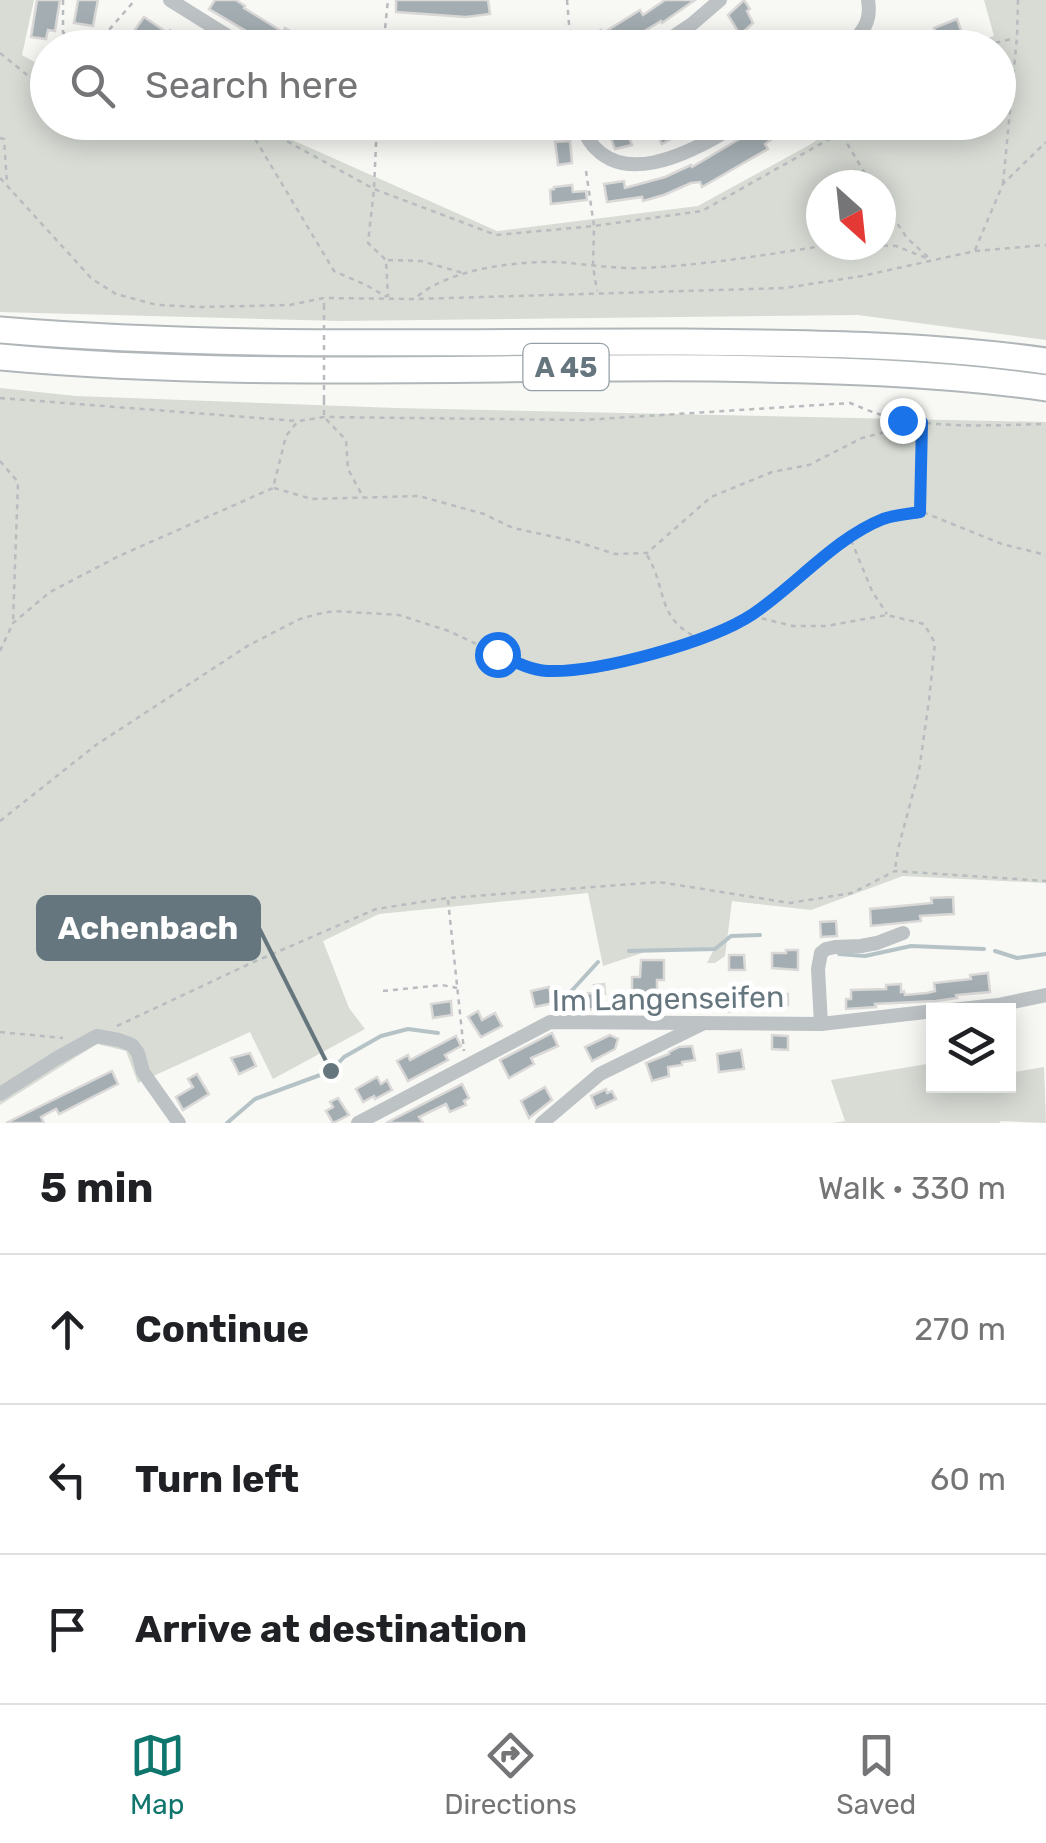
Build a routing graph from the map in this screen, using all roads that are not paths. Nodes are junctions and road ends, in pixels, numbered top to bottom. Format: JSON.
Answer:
{"nodes":[{"id":1,"x":170,"y":0,"type":"edge"},
{"id":2,"x":720,"y":0,"type":"edge"},
{"id":3,"x":868,"y":0,"type":"edge"},
{"id":4,"x":219,"y":30,"type":"edge"},
{"id":5,"x":683,"y":30,"type":"edge"},
{"id":6,"x":863,"y":30,"type":"edge"},
{"id":7,"x":588,"y":140,"type":"edge"},
{"id":8,"x":710,"y":140,"type":"edge"},
{"id":9,"x":0,"y":330,"type":"edge"},
{"id":10,"x":0,"y":357,"type":"edge"},
{"id":11,"x":1046,"y":361,"type":"edge"},
{"id":12,"x":1046,"y":388,"type":"edge"},
{"id":13,"x":903,"y":934,"type":"dead end"},
{"id":14,"x":1046,"y":995,"type":"edge"},
{"id":15,"x":1003,"y":1003,"type":"edge"},
{"id":16,"x":926,"y":1013,"type":"edge"},
{"id":17,"x":704,"y":1023,"type":"junction"},
{"id":18,"x":822,"y":1024,"type":"junction"},
{"id":19,"x":0,"y":1094,"type":"edge"},
{"id":20,"x":179,"y":1123,"type":"edge"},
{"id":21,"x":358,"y":1123,"type":"edge"},
{"id":22,"x":542,"y":1123,"type":"edge"}],
"edges":[{"from":1,"to":4,"type":"street"},
{"from":2,"to":5,"type":"street"},
{"from":3,"to":6,"type":"street"},
{"from":7,"to":8,"type":"street"},
{"from":9,"to":11,"type":"highway","number":"A 45"},
{"from":10,"to":12,"type":"highway","number":"A 45"},
{"from":13,"to":18,"type":"street","name":"Im Langenseifen"},
{"from":14,"to":15,"type":"street"},
{"from":16,"to":18,"type":"street","name":"Im Langenseifen"},
{"from":17,"to":18,"type":"street","name":"Im Langenseifen"},
{"from":17,"to":21,"type":"street","name":"Im Langenseifen"},
{"from":17,"to":22,"type":"street"},
{"from":19,"to":20,"type":"street"}]}
